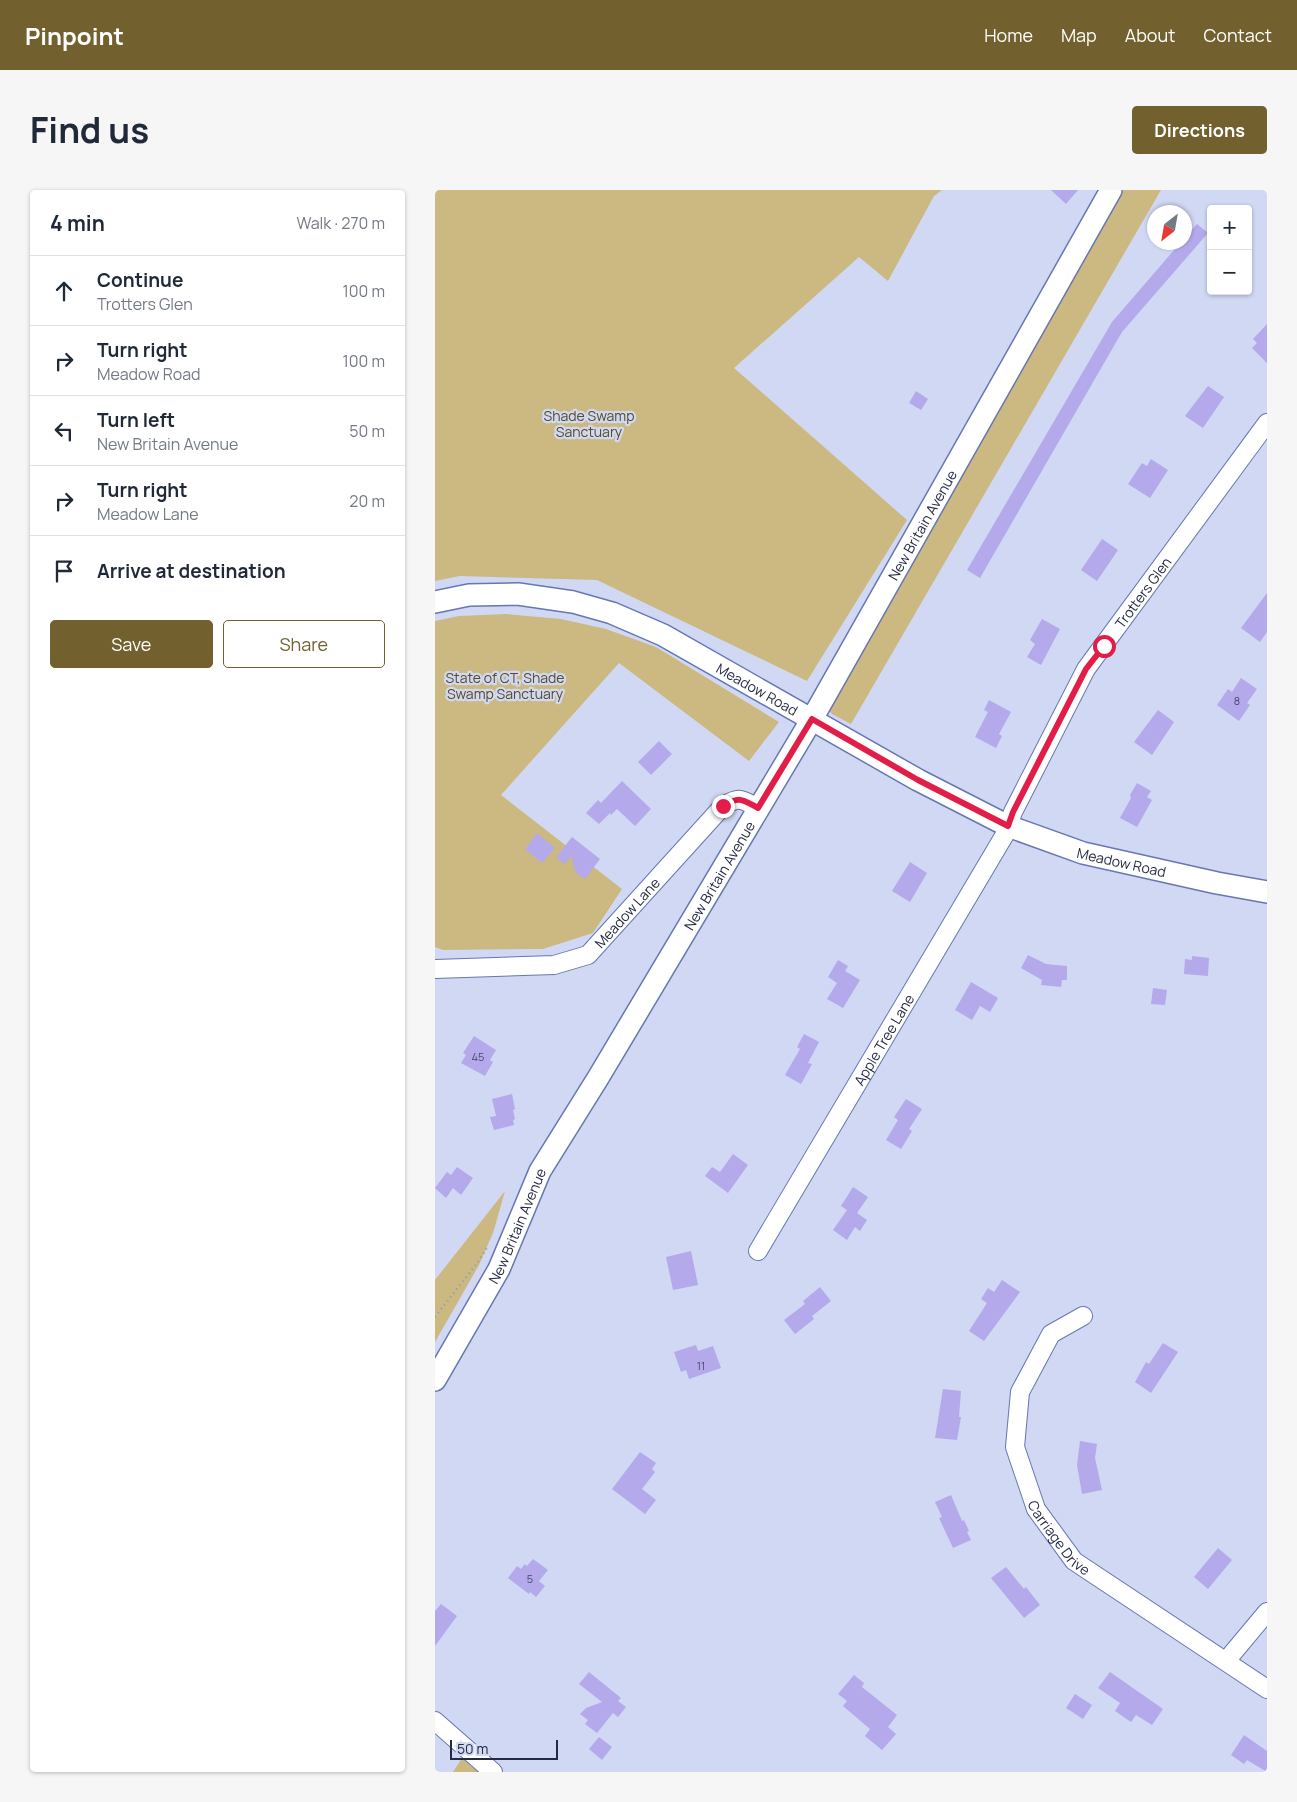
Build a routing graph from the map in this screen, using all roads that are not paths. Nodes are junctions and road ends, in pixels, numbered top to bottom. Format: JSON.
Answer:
{"nodes":[{"id":1,"x":1111,"y":190,"type":"edge"},
{"id":2,"x":1267,"y":423,"type":"edge"},
{"id":3,"x":435,"y":602,"type":"edge"},
{"id":4,"x":812,"y":719,"type":"junction"},
{"id":5,"x":758,"y":808,"type":"junction"},
{"id":6,"x":1008,"y":826,"type":"junction"},
{"id":7,"x":1267,"y":892,"type":"edge"},
{"id":8,"x":435,"y":969,"type":"edge"},
{"id":9,"x":758,"y":1251,"type":"dead end"},
{"id":10,"x":1083,"y":1316,"type":"dead end"},
{"id":11,"x":435,"y":1380,"type":"edge"},
{"id":12,"x":1267,"y":1612,"type":"edge"},
{"id":13,"x":1226,"y":1661,"type":"junction"},
{"id":14,"x":1267,"y":1689,"type":"edge"},
{"id":15,"x":435,"y":1721,"type":"edge"},
{"id":16,"x":493,"y":1772,"type":"edge"}],
"edges":[{"from":1,"to":4,"type":"street","name":"New Britain Avenue"},
{"from":2,"to":6,"type":"street","name":"Trotters Glen"},
{"from":3,"to":4,"type":"street","name":"Meadow Road"},
{"from":4,"to":5,"type":"street","name":"New Britain Avenue"},
{"from":4,"to":6,"type":"street","name":"Meadow Road"},
{"from":5,"to":8,"type":"street","name":"Meadow Lane"},
{"from":5,"to":11,"type":"street","name":"New Britain Avenue"},
{"from":6,"to":7,"type":"street","name":"Meadow Road"},
{"from":6,"to":9,"type":"street","name":"Apple Tree Lane"},
{"from":10,"to":13,"type":"street","name":"Carriage Drive"},
{"from":12,"to":13,"type":"street"},
{"from":13,"to":14,"type":"street","name":"Carriage Drive"},
{"from":15,"to":16,"type":"street"}]}
